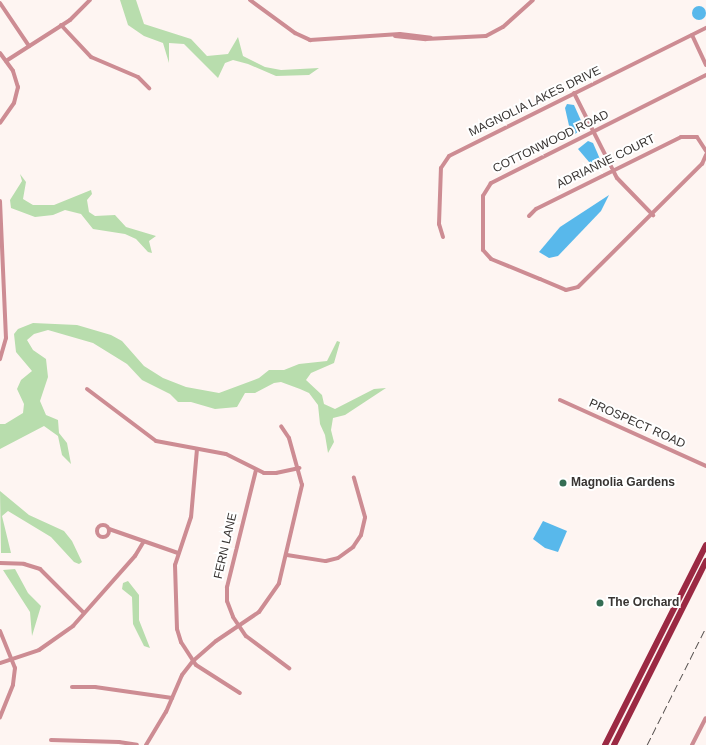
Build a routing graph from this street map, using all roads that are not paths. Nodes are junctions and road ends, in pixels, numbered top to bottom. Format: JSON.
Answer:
{"nodes":[{"id":1,"x":90,"y":0,"type":"edge"},
{"id":2,"x":250,"y":0,"type":"edge"},
{"id":3,"x":533,"y":0,"type":"edge"},
{"id":4,"x":0,"y":3,"type":"edge"},
{"id":5,"x":61,"y":25,"type":"junction"},
{"id":6,"x":706,"y":28,"type":"edge"},
{"id":7,"x":692,"y":35,"type":"junction"},
{"id":8,"x":29,"y":46,"type":"junction"},
{"id":9,"x":0,"y":53,"type":"edge"},
{"id":10,"x":6,"y":60,"type":"junction"},
{"id":11,"x":706,"y":65,"type":"edge"},
{"id":12,"x":706,"y":75,"type":"edge"},
{"id":13,"x":149,"y":88,"type":"dead end"},
{"id":14,"x":574,"y":93,"type":"junction"},
{"id":15,"x":0,"y":123,"type":"edge"},
{"id":16,"x":594,"y":132,"type":"junction"},
{"id":17,"x":706,"y":151,"type":"edge"},
{"id":18,"x":706,"y":155,"type":"edge"},
{"id":19,"x":613,"y":170,"type":"junction"},
{"id":20,"x":0,"y":202,"type":"edge"},
{"id":21,"x":653,"y":215,"type":"junction"},
{"id":22,"x":529,"y":216,"type":"dead end"},
{"id":23,"x":443,"y":237,"type":"dead end"},
{"id":24,"x":0,"y":359,"type":"edge"},
{"id":25,"x":87,"y":389,"type":"dead end"},
{"id":26,"x":560,"y":400,"type":"dead end"},
{"id":27,"x":281,"y":426,"type":"dead end"},
{"id":28,"x":197,"y":449,"type":"junction"},
{"id":29,"x":706,"y":466,"type":"edge"},
{"id":30,"x":299,"y":468,"type":"junction"},
{"id":31,"x":256,"y":470,"type":"junction"},
{"id":32,"x":354,"y":478,"type":"dead end"},
{"id":33,"x":109,"y":529,"type":"dead end"},
{"id":34,"x":144,"y":541,"type":"junction"},
{"id":35,"x":706,"y":545,"type":"edge"},
{"id":36,"x":178,"y":553,"type":"junction"},
{"id":37,"x":287,"y":555,"type":"junction"},
{"id":38,"x":706,"y":561,"type":"edge"},
{"id":39,"x":0,"y":563,"type":"edge"},
{"id":40,"x":694,"y":569,"type":"junction"},
{"id":41,"x":701,"y":572,"type":"junction"},
{"id":42,"x":84,"y":613,"type":"junction"},
{"id":43,"x":238,"y":626,"type":"junction"},
{"id":44,"x":0,"y":630,"type":"edge"},
{"id":45,"x":656,"y":644,"type":"junction"},
{"id":46,"x":663,"y":648,"type":"junction"},
{"id":47,"x":12,"y":659,"type":"junction"},
{"id":48,"x":193,"y":660,"type":"junction"},
{"id":49,"x":0,"y":663,"type":"edge"},
{"id":50,"x":289,"y":668,"type":"dead end"},
{"id":51,"x":72,"y":687,"type":"dead end"},
{"id":52,"x":240,"y":693,"type":"dead end"},
{"id":53,"x":172,"y":698,"type":"junction"},
{"id":54,"x":0,"y":717,"type":"edge"},
{"id":55,"x":706,"y":718,"type":"edge"},
{"id":56,"x":51,"y":740,"type":"dead end"},
{"id":57,"x":137,"y":745,"type":"edge"},
{"id":58,"x":146,"y":745,"type":"edge"},
{"id":59,"x":605,"y":745,"type":"edge"},
{"id":60,"x":614,"y":745,"type":"edge"},
{"id":61,"x":692,"y":745,"type":"edge"}],
"edges":[{"from":1,"to":5,"type":"street"},
{"from":2,"to":3,"type":"street"},
{"from":4,"to":8,"type":"street"},
{"from":5,"to":8,"type":"street"},
{"from":5,"to":13,"type":"street"},
{"from":6,"to":7,"type":"street","name":"MAGNOLIA LAKES DRIVE"},
{"from":7,"to":11,"type":"street"},
{"from":7,"to":14,"type":"street","name":"MAGNOLIA LAKES DRIVE"},
{"from":8,"to":10,"type":"street"},
{"from":9,"to":10,"type":"street"},
{"from":10,"to":15,"type":"street"},
{"from":12,"to":16,"type":"street","name":"COTTONWOOD ROAD"},
{"from":14,"to":16,"type":"street"},
{"from":14,"to":23,"type":"street","name":"MAGNOLIA LAKES DRIVE"},
{"from":16,"to":19,"type":"street"},
{"from":16,"to":21,"type":"street","name":"COTTONWOOD ROAD"},
{"from":17,"to":19,"type":"street","name":"ADRIANNE COURT"},
{"from":18,"to":21,"type":"street","name":"COTTONWOOD ROAD"},
{"from":19,"to":21,"type":"street"},
{"from":19,"to":22,"type":"street","name":"ADRIANNE COURT"},
{"from":20,"to":24,"type":"street"},
{"from":25,"to":28,"type":"street"},
{"from":26,"to":29,"type":"street","name":"PROSPECT ROAD"},
{"from":27,"to":30,"type":"street"},
{"from":28,"to":31,"type":"street"},
{"from":28,"to":36,"type":"street"},
{"from":30,"to":31,"type":"street"},
{"from":30,"to":37,"type":"street"},
{"from":31,"to":43,"type":"street","name":"FERN LANE"},
{"from":32,"to":37,"type":"street"},
{"from":33,"to":34,"type":"street"},
{"from":34,"to":36,"type":"street"},
{"from":34,"to":42,"type":"street"},
{"from":35,"to":40,"type":"main road"},
{"from":36,"to":48,"type":"street"},
{"from":37,"to":43,"type":"street"},
{"from":38,"to":41,"type":"main road"},
{"from":39,"to":42,"type":"street"},
{"from":40,"to":41,"type":"street"},
{"from":40,"to":45,"type":"main road"},
{"from":41,"to":46,"type":"main road"},
{"from":42,"to":47,"type":"street"},
{"from":43,"to":48,"type":"street"},
{"from":43,"to":50,"type":"street","name":"FERN LANE"},
{"from":44,"to":47,"type":"street"},
{"from":45,"to":46,"type":"street"},
{"from":45,"to":59,"type":"main road"},
{"from":46,"to":60,"type":"main road"},
{"from":47,"to":49,"type":"street"},
{"from":47,"to":54,"type":"street"},
{"from":48,"to":52,"type":"street"},
{"from":48,"to":53,"type":"street"},
{"from":51,"to":53,"type":"street"},
{"from":53,"to":58,"type":"street"},
{"from":55,"to":61,"type":"street"},
{"from":56,"to":57,"type":"street"}]}
